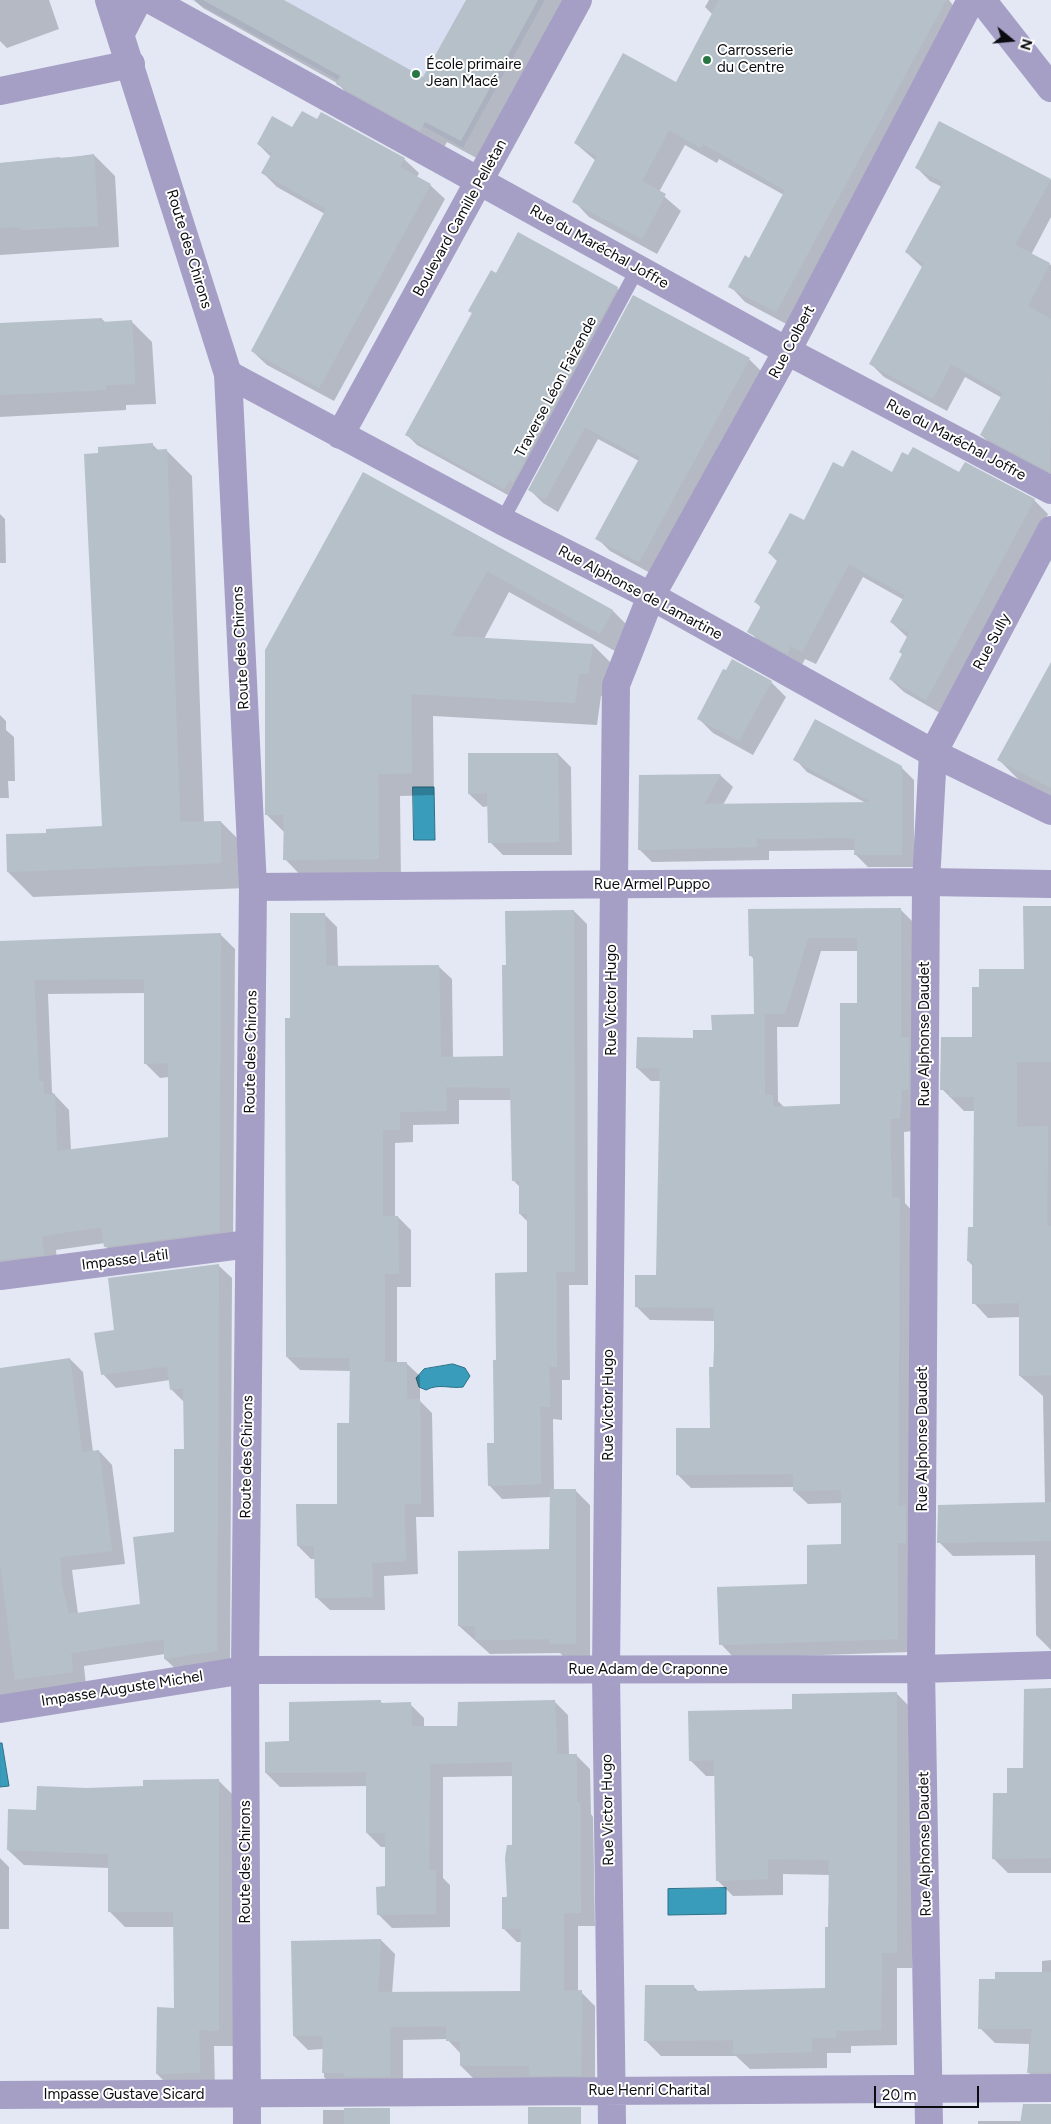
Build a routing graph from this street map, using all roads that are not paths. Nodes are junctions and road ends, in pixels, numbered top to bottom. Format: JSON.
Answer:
{"nodes":[{"id":1,"x":109,"y":0,"type":"edge"},
{"id":2,"x":138,"y":0,"type":"edge"},
{"id":3,"x":151,"y":0,"type":"edge"},
{"id":4,"x":578,"y":0,"type":"edge"},
{"id":5,"x":971,"y":0,"type":"edge"},
{"id":6,"x":982,"y":0,"type":"edge"},
{"id":7,"x":121,"y":33,"type":"junction"},
{"id":8,"x":131,"y":64,"type":"junction"},
{"id":9,"x":1051,"y":88,"type":"edge"},
{"id":10,"x":0,"y":90,"type":"edge"},
{"id":11,"x":480,"y":181,"type":"junction"},
{"id":12,"x":638,"y":268,"type":"junction"},
{"id":13,"x":788,"y":351,"type":"junction"},
{"id":14,"x":228,"y":374,"type":"junction"},
{"id":15,"x":340,"y":434,"type":"junction"},
{"id":16,"x":1051,"y":490,"type":"edge"},
{"id":17,"x":502,"y":521,"type":"junction"},
{"id":18,"x":1051,"y":530,"type":"edge"},
{"id":19,"x":651,"y":596,"type":"junction"},
{"id":20,"x":616,"y":685,"type":"joint"},
{"id":21,"x":933,"y":753,"type":"junction"},
{"id":22,"x":1051,"y":811,"type":"edge"},
{"id":23,"x":926,"y":882,"type":"junction"},
{"id":24,"x":1051,"y":884,"type":"edge"},
{"id":25,"x":613,"y":885,"type":"junction"},
{"id":26,"x":253,"y":887,"type":"junction"},
{"id":27,"x":249,"y":1244,"type":"junction"},
{"id":28,"x":0,"y":1276,"type":"edge"},
{"id":29,"x":1051,"y":1665,"type":"edge"},
{"id":30,"x":921,"y":1669,"type":"junction"},
{"id":31,"x":244,"y":1670,"type":"junction"},
{"id":32,"x":606,"y":1671,"type":"junction"},
{"id":33,"x":0,"y":1708,"type":"edge"},
{"id":34,"x":1051,"y":2088,"type":"edge"},
{"id":35,"x":930,"y":2089,"type":"junction"},
{"id":36,"x":612,"y":2091,"type":"junction"},
{"id":37,"x":248,"y":2094,"type":"junction"},
{"id":38,"x":0,"y":2095,"type":"edge"},
{"id":39,"x":247,"y":2124,"type":"edge"},
{"id":40,"x":612,"y":2124,"type":"edge"},
{"id":41,"x":929,"y":2124,"type":"edge"}],
"edges":[{"from":1,"to":7,"type":"street","name":"Route des Chirons"},
{"from":2,"to":7,"type":"street"},
{"from":3,"to":11,"type":"street","name":"Rue du Maréchal Joffre"},
{"from":4,"to":11,"type":"street","name":"Boulevard Camille Pelletan"},
{"from":5,"to":13,"type":"street","name":"Rue Colbert"},
{"from":6,"to":9,"type":"street"},
{"from":7,"to":8,"type":"street","name":"Route des Chirons"},
{"from":8,"to":10,"type":"street"},
{"from":8,"to":14,"type":"street","name":"Route des Chirons"},
{"from":11,"to":12,"type":"street","name":"Rue du Maréchal Joffre"},
{"from":11,"to":15,"type":"street","name":"Boulevard Camille Pelletan"},
{"from":12,"to":13,"type":"street","name":"Rue du Maréchal Joffre"},
{"from":12,"to":17,"type":"lane","name":"Traverse Léon Faizende"},
{"from":13,"to":16,"type":"street","name":"Rue du Maréchal Joffre"},
{"from":13,"to":19,"type":"street","name":"Rue Colbert"},
{"from":14,"to":15,"type":"street","name":"Rue Alphonse de Lamartine"},
{"from":14,"to":26,"type":"street","name":"Route des Chirons"},
{"from":15,"to":17,"type":"street","name":"Rue Alphonse de Lamartine"},
{"from":17,"to":19,"type":"street","name":"Rue Alphonse de Lamartine"},
{"from":18,"to":21,"type":"street","name":"Rue Sully"},
{"from":19,"to":20,"type":"street","name":"Rue Colbert"},
{"from":19,"to":21,"type":"street","name":"Rue Alphonse de Lamartine"},
{"from":20,"to":25,"type":"street","name":"Rue Victor Hugo"},
{"from":21,"to":22,"type":"street","name":"Rue Alphonse de Lamartine"},
{"from":21,"to":23,"type":"street","name":"Rue Alphonse Daudet"},
{"from":23,"to":24,"type":"street","name":"Rue Armel Puppo"},
{"from":23,"to":25,"type":"street","name":"Rue Armel Puppo"},
{"from":23,"to":30,"type":"street","name":"Rue Alphonse Daudet"},
{"from":25,"to":26,"type":"street","name":"Rue Armel Puppo"},
{"from":25,"to":32,"type":"street","name":"Rue Victor Hugo"},
{"from":26,"to":27,"type":"street","name":"Route des Chirons"},
{"from":27,"to":28,"type":"street","name":"Impasse Latil"},
{"from":27,"to":31,"type":"street","name":"Route des Chirons"},
{"from":29,"to":30,"type":"street","name":"Rue Adam de Craponne"},
{"from":30,"to":32,"type":"street","name":"Rue Adam de Craponne"},
{"from":30,"to":35,"type":"street","name":"Rue Alphonse Daudet"},
{"from":31,"to":32,"type":"street","name":"Rue Adam de Craponne"},
{"from":31,"to":33,"type":"street","name":"Impasse Auguste Michel"},
{"from":31,"to":37,"type":"street","name":"Route des Chirons"},
{"from":32,"to":36,"type":"street","name":"Rue Victor Hugo"},
{"from":34,"to":35,"type":"street","name":"Rue Henri Charital"},
{"from":35,"to":36,"type":"street","name":"Rue Henri Charital"},
{"from":35,"to":41,"type":"street","name":"Rue Alphonse Daudet"},
{"from":36,"to":37,"type":"street","name":"Rue Henri Charital"},
{"from":36,"to":40,"type":"street","name":"Rue Victor Hugo"},
{"from":37,"to":38,"type":"street","name":"Impasse Gustave Sicard"},
{"from":37,"to":39,"type":"street","name":"Route des Chirons"}]}
